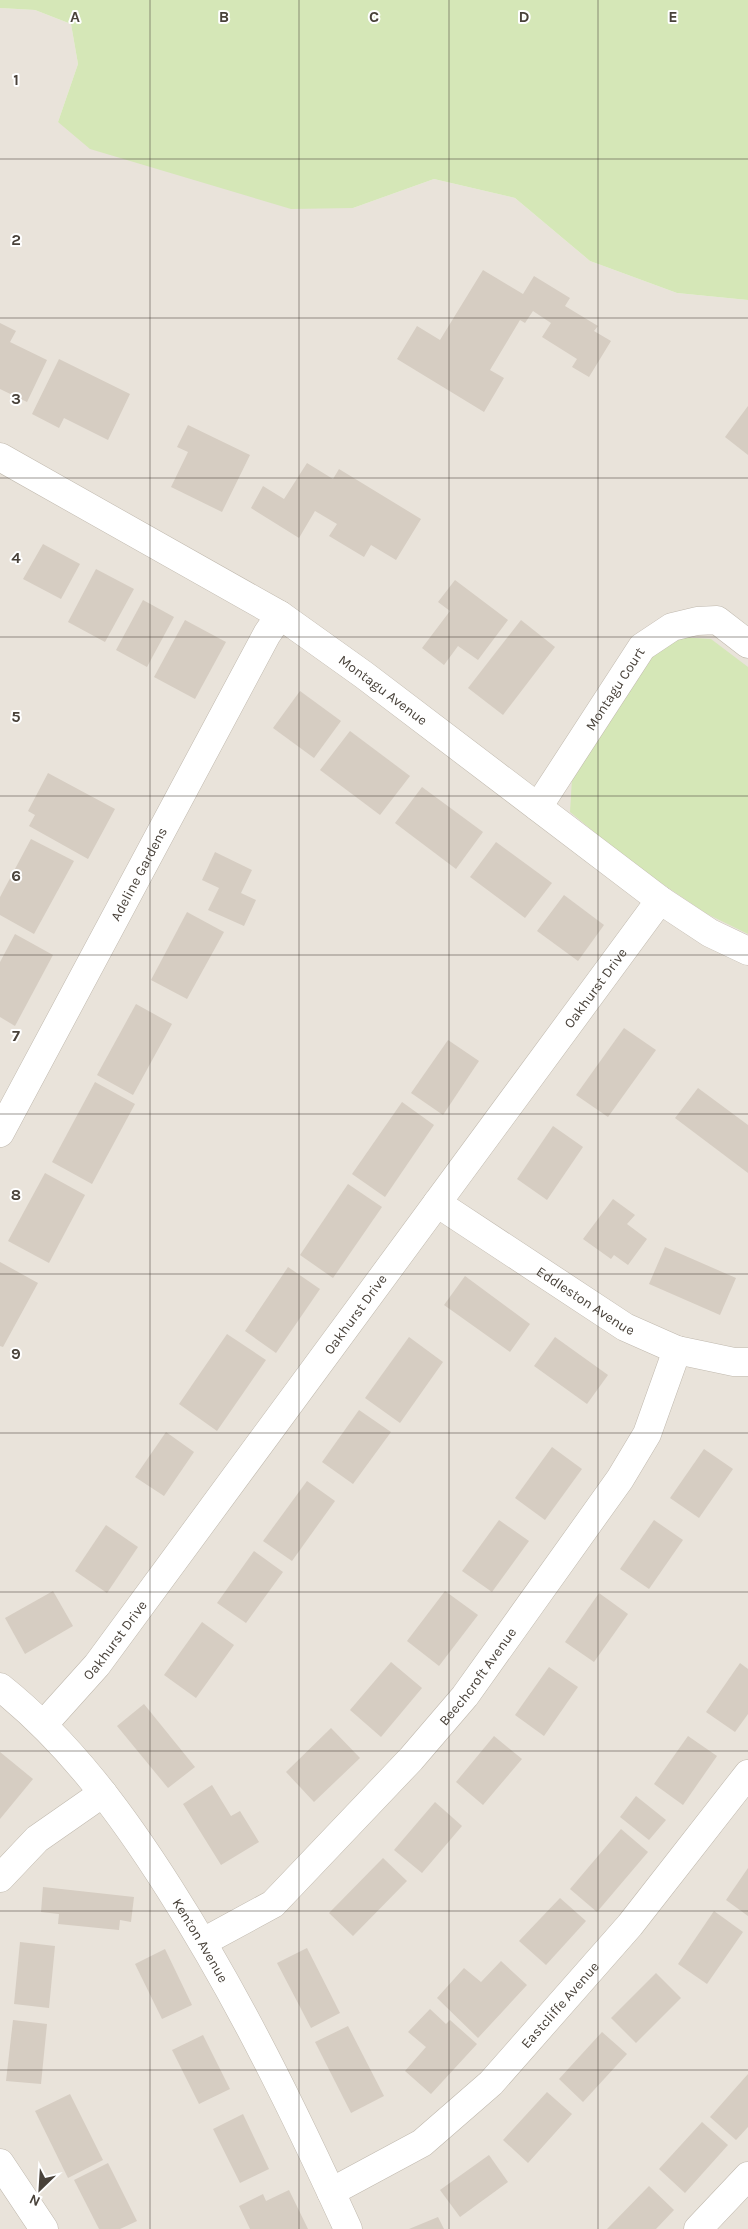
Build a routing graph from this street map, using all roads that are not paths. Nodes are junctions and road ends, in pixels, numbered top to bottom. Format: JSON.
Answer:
{"nodes":[{"id":1,"x":0,"y":457,"type":"edge"},
{"id":2,"x":280,"y":616,"type":"junction"},
{"id":3,"x":748,"y":644,"type":"edge"},
{"id":4,"x":538,"y":807,"type":"junction"},
{"id":5,"x":660,"y":900,"type":"junction"},
{"id":6,"x":748,"y":951,"type":"edge"},
{"id":7,"x":0,"y":1133,"type":"edge"},
{"id":8,"x":437,"y":1203,"type":"junction"},
{"id":9,"x":677,"y":1350,"type":"junction"},
{"id":10,"x":748,"y":1362,"type":"edge"},
{"id":11,"x":0,"y":1687,"type":"edge"},
{"id":12,"x":44,"y":1724,"type":"junction"},
{"id":13,"x":748,"y":1774,"type":"edge"},
{"id":14,"x":103,"y":1793,"type":"junction"},
{"id":15,"x":0,"y":1878,"type":"edge"},
{"id":16,"x":203,"y":1942,"type":"junction"},
{"id":17,"x":0,"y":2163,"type":"edge"},
{"id":18,"x":748,"y":2176,"type":"edge"},
{"id":19,"x":331,"y":2192,"type":"junction"},
{"id":20,"x":44,"y":2229,"type":"edge"},
{"id":21,"x":348,"y":2229,"type":"edge"},
{"id":22,"x":698,"y":2229,"type":"edge"}],
"edges":[{"from":1,"to":2,"type":"street","name":"Montagu Avenue"},
{"from":2,"to":4,"type":"street","name":"Montagu Avenue"},
{"from":2,"to":7,"type":"street","name":"Adeline Gardens"},
{"from":3,"to":4,"type":"street","name":"Montagu Court"},
{"from":4,"to":5,"type":"street","name":"Montagu Avenue"},
{"from":5,"to":6,"type":"street","name":"Montagu Avenue"},
{"from":5,"to":8,"type":"street","name":"Oakhurst Drive"},
{"from":8,"to":9,"type":"street","name":"Eddleston Avenue"},
{"from":8,"to":12,"type":"street","name":"Oakhurst Drive"},
{"from":9,"to":10,"type":"street","name":"Eddleston Avenue"},
{"from":9,"to":16,"type":"street","name":"Beechcroft Avenue"},
{"from":11,"to":12,"type":"street","name":"Kenton Avenue"},
{"from":12,"to":14,"type":"street","name":"Kenton Avenue"},
{"from":13,"to":19,"type":"street","name":"Eastcliffe Avenue"},
{"from":14,"to":15,"type":"street"},
{"from":14,"to":16,"type":"street","name":"Kenton Avenue"},
{"from":16,"to":19,"type":"street","name":"Kenton Avenue"},
{"from":17,"to":20,"type":"street"},
{"from":18,"to":22,"type":"street"},
{"from":19,"to":21,"type":"street","name":"Kenton Avenue"}]}
